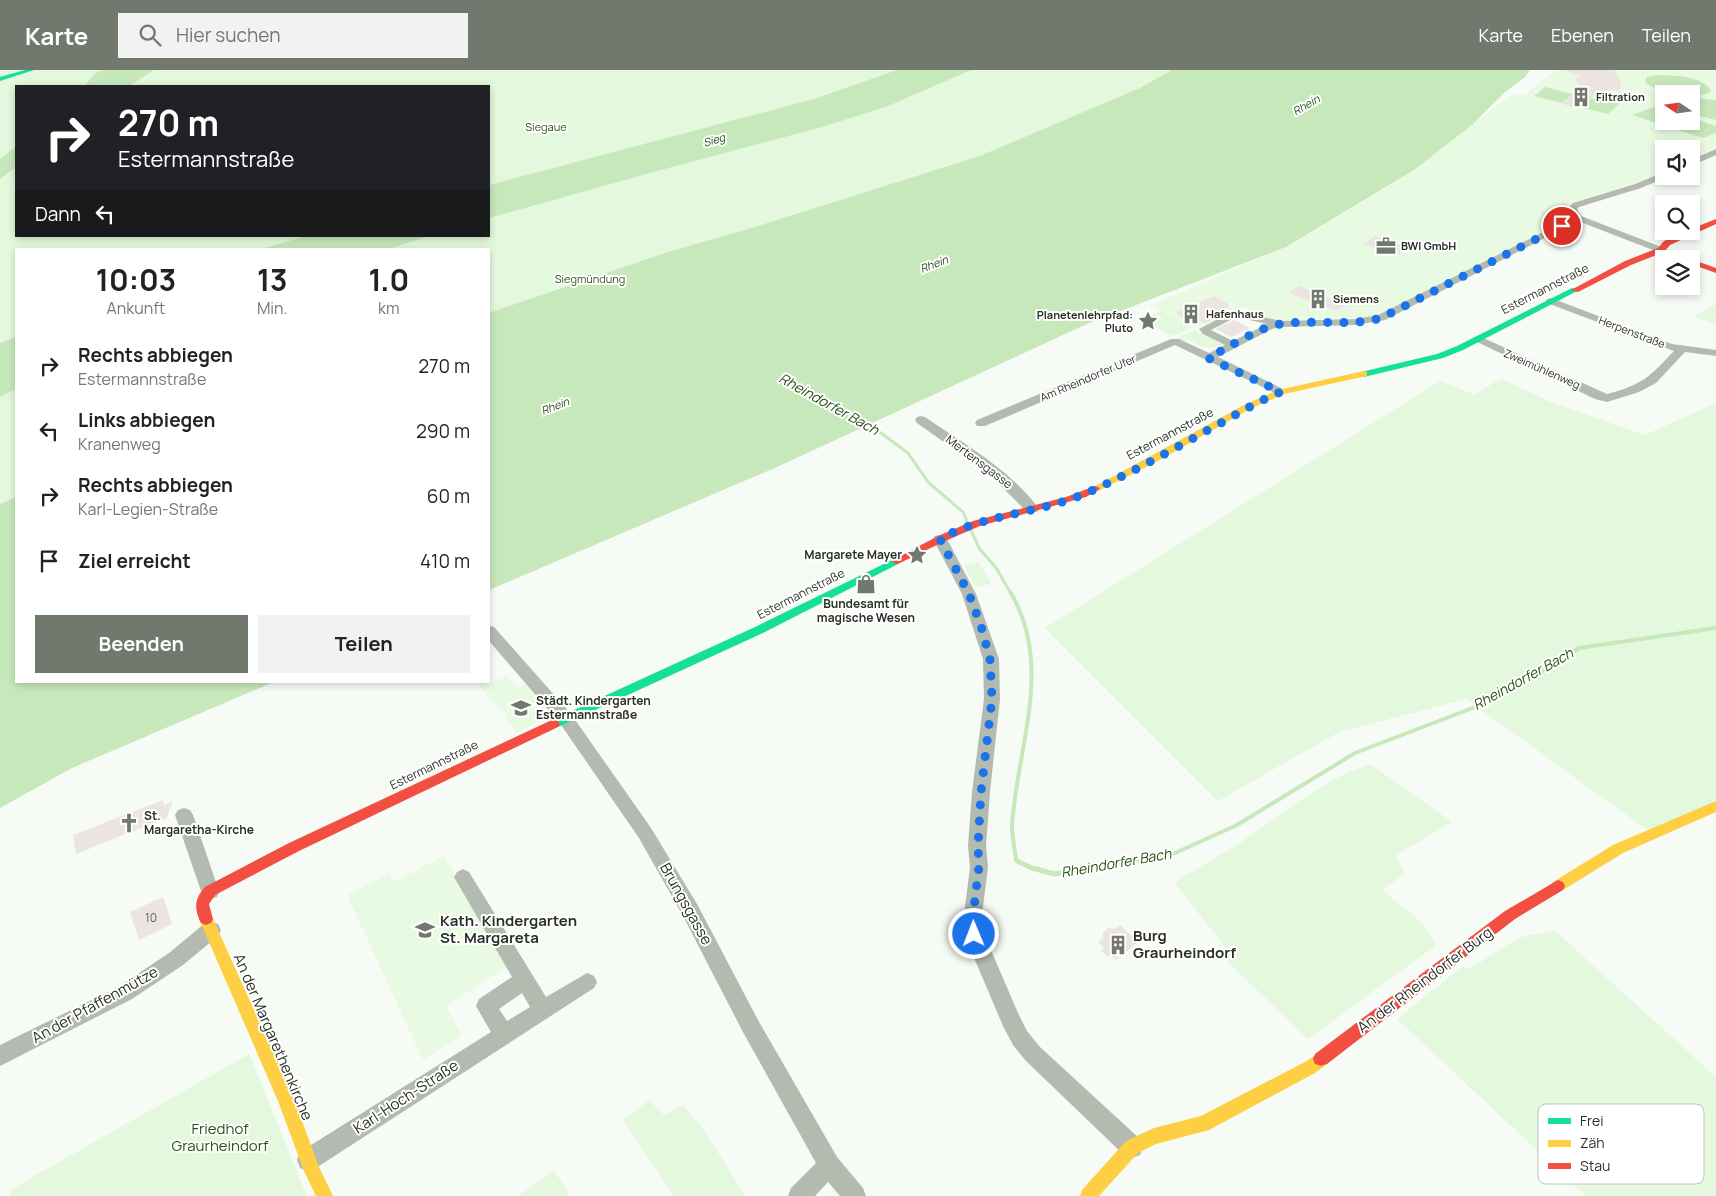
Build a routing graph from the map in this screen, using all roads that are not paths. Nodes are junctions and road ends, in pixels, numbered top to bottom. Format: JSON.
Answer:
{"nodes":[{"id":1,"x":31,"y":70,"type":"edge"},
{"id":2,"x":0,"y":79,"type":"edge"},
{"id":3,"x":1716,"y":152,"type":"edge"},
{"id":4,"x":1700,"y":159,"type":"edge"},
{"id":5,"x":1655,"y":179,"type":"edge"},
{"id":6,"x":1575,"y":215,"type":"junction"},
{"id":7,"x":1716,"y":221,"type":"edge"},
{"id":8,"x":1661,"y":250,"type":"joint"},
{"id":9,"x":1655,"y":252,"type":"edge"},
{"id":10,"x":1700,"y":265,"type":"edge"},
{"id":11,"x":1716,"y":271,"type":"edge"},
{"id":12,"x":1551,"y":301,"type":"junction"},
{"id":13,"x":1281,"y":324,"type":"junction"},
{"id":14,"x":1477,"y":339,"type":"junction"},
{"id":15,"x":1233,"y":345,"type":"junction"},
{"id":16,"x":1682,"y":349,"type":"junction"},
{"id":17,"x":1716,"y":353,"type":"edge"},
{"id":18,"x":1208,"y":358,"type":"junction"},
{"id":19,"x":1281,"y":392,"type":"junction"},
{"id":20,"x":989,"y":407,"type":"dead end"},
{"id":21,"x":1000,"y":415,"type":"junction"},
{"id":22,"x":921,"y":420,"type":"dead end"},
{"id":23,"x":981,"y":423,"type":"dead end"},
{"id":24,"x":1032,"y":509,"type":"junction"},
{"id":25,"x":940,"y":539,"type":"junction"},
{"id":26,"x":490,"y":632,"type":"edge"},
{"id":27,"x":565,"y":718,"type":"junction"},
{"id":28,"x":1716,"y":806,"type":"edge"},
{"id":29,"x":184,"y":815,"type":"dead end"},
{"id":30,"x":463,"y":877,"type":"dead end"},
{"id":31,"x":210,"y":891,"type":"junction"},
{"id":32,"x":211,"y":930,"type":"junction"},
{"id":33,"x":524,"y":981,"type":"junction"},
{"id":34,"x":587,"y":982,"type":"dead end"},
{"id":35,"x":543,"y":1010,"type":"junction"},
{"id":36,"x":504,"y":1034,"type":"junction"},
{"id":37,"x":0,"y":1056,"type":"edge"},
{"id":38,"x":1132,"y":1147,"type":"junction"},
{"id":39,"x":308,"y":1160,"type":"junction"},
{"id":40,"x":829,"y":1165,"type":"junction"},
{"id":41,"x":325,"y":1196,"type":"edge"},
{"id":42,"x":799,"y":1196,"type":"edge"},
{"id":43,"x":855,"y":1196,"type":"edge"},
{"id":44,"x":1088,"y":1196,"type":"edge"}],
"edges":[{"from":1,"to":2,"type":"street"},
{"from":3,"to":4,"type":"street"},
{"from":5,"to":6,"type":"street"},
{"from":6,"to":8,"type":"street"},
{"from":6,"to":13,"type":"street"},
{"from":7,"to":8,"type":"street","name":"Estermannstraße"},
{"from":9,"to":12,"type":"street","name":"Estermannstraße"},
{"from":10,"to":11,"type":"street"},
{"from":12,"to":14,"type":"street","name":"Estermannstraße"},
{"from":12,"to":16,"type":"street","name":"Herpenstraße"},
{"from":13,"to":15,"type":"street"},
{"from":13,"to":15,"type":"street"},
{"from":14,"to":16,"type":"street","name":"Zweimühlenweg"},
{"from":14,"to":19,"type":"street","name":"Estermannstraße"},
{"from":15,"to":18,"type":"street"},
{"from":16,"to":17,"type":"street","name":"Herpenstraße"},
{"from":18,"to":19,"type":"street"},
{"from":18,"to":21,"type":"street","name":"Am Rheindorfer Ufer"},
{"from":19,"to":24,"type":"street","name":"Estermannstraße"},
{"from":20,"to":21,"type":"street"},
{"from":21,"to":23,"type":"street","name":"Am Rheindorfer Ufer"},
{"from":22,"to":24,"type":"street","name":"Mertensgasse"},
{"from":24,"to":25,"type":"street","name":"Estermannstraße"},
{"from":25,"to":27,"type":"street","name":"Estermannstraße"},
{"from":25,"to":38,"type":"street"},
{"from":26,"to":27,"type":"street","name":"Brungsgasse"},
{"from":27,"to":31,"type":"street","name":"Estermannstraße"},
{"from":27,"to":40,"type":"street","name":"Brungsgasse"},
{"from":28,"to":38,"type":"street","name":"An der Rheindorfer Burg"},
{"from":29,"to":31,"type":"street"},
{"from":30,"to":33,"type":"street"},
{"from":31,"to":32,"type":"street","name":"An der Margarethenkirche"},
{"from":32,"to":37,"type":"street","name":"An der Pfaffenmütze"},
{"from":32,"to":39,"type":"street","name":"An der Margarethenkirche"},
{"from":33,"to":35,"type":"street"},
{"from":33,"to":36,"type":"street"},
{"from":34,"to":35,"type":"street","name":"Karl-Hoch-Straße"},
{"from":35,"to":36,"type":"street","name":"Karl-Hoch-Straße"},
{"from":36,"to":39,"type":"street","name":"Karl-Hoch-Straße"},
{"from":38,"to":44,"type":"street","name":"An der Rheindorfer Burg"},
{"from":39,"to":41,"type":"street","name":"An der Margarethenkirche"},
{"from":40,"to":42,"type":"street"},
{"from":40,"to":43,"type":"street","name":"Brungsgasse"}]}
